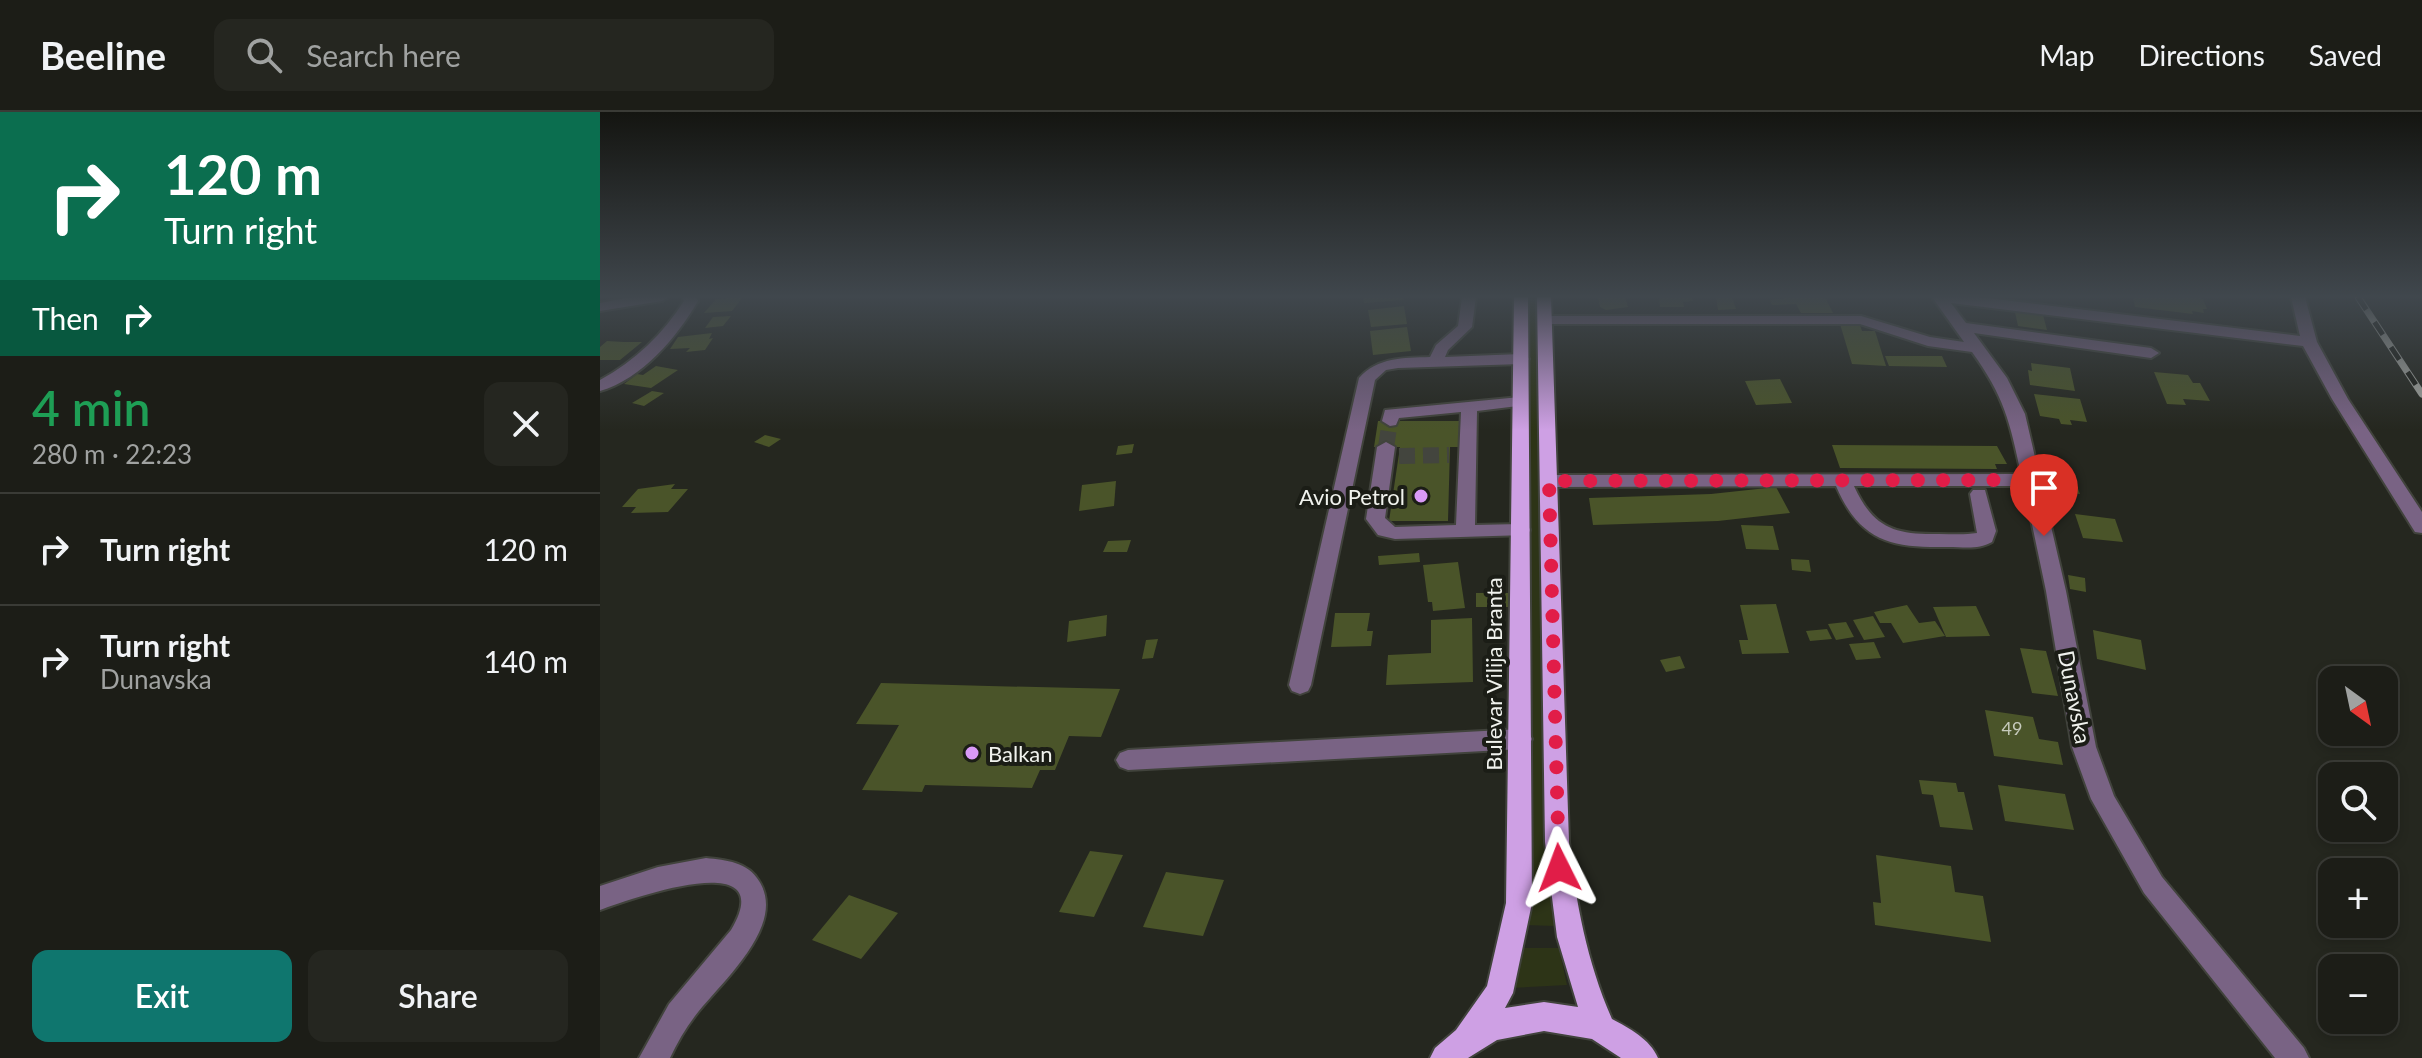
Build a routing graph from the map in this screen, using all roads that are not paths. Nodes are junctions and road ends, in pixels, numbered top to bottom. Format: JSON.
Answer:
{"nodes":[{"id":1,"x":660,"y":341,"type":"edge"},
{"id":2,"x":1449,"y":341,"type":"edge"},
{"id":3,"x":1521,"y":341,"type":"edge"},
{"id":4,"x":1546,"y":341,"type":"edge"},
{"id":5,"x":1929,"y":341,"type":"edge"},
{"id":6,"x":1971,"y":341,"type":"edge"},
{"id":7,"x":2064,"y":341,"type":"edge"},
{"id":8,"x":2302,"y":341,"type":"edge"},
{"id":9,"x":2309,"y":342,"type":"joint"},
{"id":10,"x":1976,"y":348,"type":"junction"},
{"id":11,"x":2151,"y":353,"type":"dead end"},
{"id":12,"x":1521,"y":359,"type":"junction"},
{"id":13,"x":1436,"y":361,"type":"junction"},
{"id":14,"x":600,"y":386,"type":"edge"},
{"id":15,"x":1520,"y":402,"type":"junction"},
{"id":16,"x":1469,"y":409,"type":"junction"},
{"id":17,"x":1390,"y":421,"type":"dead end"},
{"id":18,"x":1390,"y":453,"type":"tunnel mouth"},
{"id":19,"x":2032,"y":480,"type":"junction"},
{"id":20,"x":1549,"y":481,"type":"junction"},
{"id":21,"x":1843,"y":481,"type":"junction"},
{"id":22,"x":1979,"y":494,"type":"dead end"},
{"id":23,"x":2422,"y":527,"type":"edge"},
{"id":24,"x":1521,"y":530,"type":"junction"},
{"id":25,"x":1465,"y":531,"type":"junction"},
{"id":26,"x":1300,"y":685,"type":"dead end"},
{"id":27,"x":1521,"y":739,"type":"junction"},
{"id":28,"x":1128,"y":760,"type":"dead end"},
{"id":29,"x":600,"y":898,"type":"edge"},
{"id":30,"x":1601,"y":1028,"type":"junction"},
{"id":31,"x":1456,"y":1048,"type":"edge"},
{"id":32,"x":654,"y":1058,"type":"edge"},
{"id":33,"x":1643,"y":1058,"type":"edge"},
{"id":34,"x":2294,"y":1058,"type":"edge"}],
"edges":[{"from":1,"to":14,"type":"street"},
{"from":2,"to":13,"type":"street"},
{"from":3,"to":12,"type":"main road","name":"Bulevar Vilija Branta"},
{"from":4,"to":20,"type":"main road"},
{"from":5,"to":10,"type":"street"},
{"from":6,"to":10,"type":"street","name":"Dunavska"},
{"from":7,"to":11,"type":"street"},
{"from":8,"to":9,"type":"street"},
{"from":9,"to":23,"type":"street"},
{"from":10,"to":19,"type":"street","name":"Dunavska"},
{"from":12,"to":13,"type":"street"},
{"from":12,"to":15,"type":"main road","name":"Bulevar Vilija Branta"},
{"from":13,"to":26,"type":"street"},
{"from":15,"to":16,"type":"street"},
{"from":15,"to":24,"type":"main road","name":"Bulevar Vilija Branta"},
{"from":16,"to":17,"type":"street"},
{"from":16,"to":25,"type":"street"},
{"from":18,"to":25,"type":"street"},
{"from":19,"to":21,"type":"street"},
{"from":19,"to":34,"type":"street","name":"Dunavska"},
{"from":20,"to":21,"type":"street"},
{"from":20,"to":30,"type":"main road"},
{"from":21,"to":22,"type":"street"},
{"from":24,"to":25,"type":"street"},
{"from":24,"to":27,"type":"main road","name":"Bulevar Vilija Branta"},
{"from":27,"to":28,"type":"street"},
{"from":27,"to":31,"type":"main road","name":"Bulevar Vilija Branta"},
{"from":29,"to":32,"type":"street"},
{"from":30,"to":31,"type":"main road"},
{"from":30,"to":33,"type":"main road"}]}
